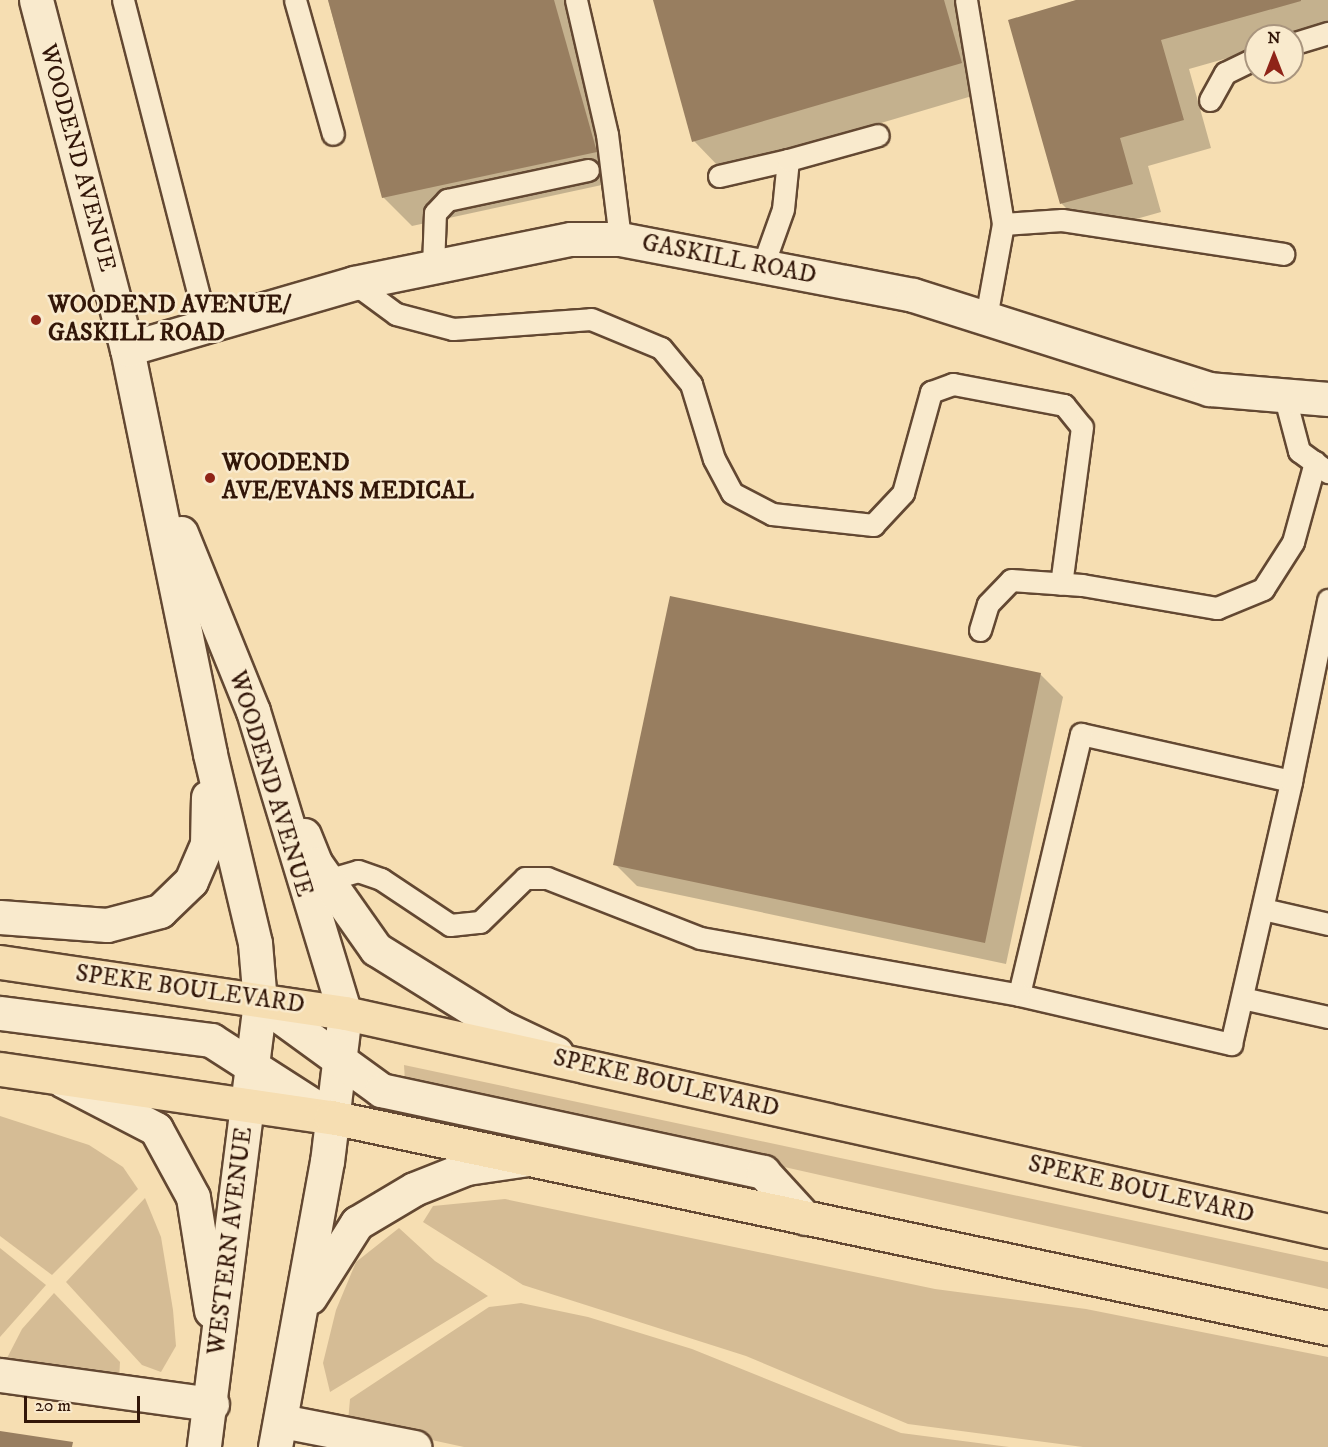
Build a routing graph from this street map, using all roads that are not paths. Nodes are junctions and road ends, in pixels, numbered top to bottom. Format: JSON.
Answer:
{"nodes":[{"id":1,"x":36,"y":0,"type":"edge"},
{"id":2,"x":123,"y":0,"type":"edge"},
{"id":3,"x":295,"y":0,"type":"edge"},
{"id":4,"x":576,"y":0,"type":"edge"},
{"id":5,"x":966,"y":0,"type":"edge"},
{"id":6,"x":1328,"y":33,"type":"edge"},
{"id":7,"x":1304,"y":40,"type":"edge"},
{"id":8,"x":1244,"y":64,"type":"edge"},
{"id":9,"x":1210,"y":100,"type":"dead end"},
{"id":10,"x":333,"y":134,"type":"dead end"},
{"id":11,"x":878,"y":135,"type":"dead end"},
{"id":12,"x":788,"y":160,"type":"junction"},
{"id":13,"x":588,"y":170,"type":"dead end"},
{"id":14,"x":719,"y":176,"type":"dead end"},
{"id":15,"x":1003,"y":224,"type":"junction"},
{"id":16,"x":620,"y":239,"type":"junction"},
{"id":17,"x":1283,"y":254,"type":"dead end"},
{"id":18,"x":763,"y":265,"type":"junction"},
{"id":19,"x":433,"y":267,"type":"junction"},
{"id":20,"x":354,"y":283,"type":"junction"},
{"id":21,"x":986,"y":318,"type":"junction"},
{"id":22,"x":207,"y":328,"type":"junction"},
{"id":23,"x":127,"y":349,"type":"junction"},
{"id":24,"x":1284,"y":398,"type":"junction"},
{"id":25,"x":1328,"y":399,"type":"edge"},
{"id":26,"x":151,"y":456,"type":"junction"},
{"id":27,"x":1322,"y":467,"type":"edge"},
{"id":28,"x":1061,"y":584,"type":"junction"},
{"id":29,"x":1328,"y":600,"type":"edge"},
{"id":30,"x":980,"y":630,"type":"dead end"},
{"id":31,"x":253,"y":711,"type":"junction"},
{"id":32,"x":210,"y":754,"type":"junction"},
{"id":33,"x":1291,"y":781,"type":"junction"},
{"id":34,"x":327,"y":880,"type":"junction"},
{"id":35,"x":1263,"y":909,"type":"junction"},
{"id":36,"x":0,"y":917,"type":"edge"},
{"id":37,"x":1328,"y":924,"type":"edge"},
{"id":38,"x":0,"y":962,"type":"edge"},
{"id":39,"x":1019,"y":995,"type":"junction"},
{"id":40,"x":1242,"y":998,"type":"junction"},
{"id":41,"x":261,"y":1002,"type":"junction"},
{"id":42,"x":0,"y":1013,"type":"edge"},
{"id":43,"x":345,"y":1013,"type":"junction"},
{"id":44,"x":1328,"y":1017,"type":"edge"},
{"id":45,"x":339,"y":1059,"type":"junction"},
{"id":46,"x":585,"y":1066,"type":"junction"},
{"id":47,"x":252,"y":1067,"type":"junction"},
{"id":48,"x":0,"y":1069,"type":"edge"},
{"id":49,"x":56,"y":1077,"type":"junction"},
{"id":50,"x":247,"y":1106,"type":"junction"},
{"id":51,"x":331,"y":1117,"type":"junction"},
{"id":52,"x":529,"y":1159,"type":"junction"},
{"id":53,"x":805,"y":1218,"type":"junction"},
{"id":54,"x":1328,"y":1231,"type":"edge"},
{"id":55,"x":300,"y":1317,"type":"junction"},
{"id":56,"x":1328,"y":1328,"type":"edge"},
{"id":57,"x":217,"y":1358,"type":"junction"},
{"id":58,"x":0,"y":1376,"type":"edge"},
{"id":59,"x":212,"y":1404,"type":"junction"},
{"id":60,"x":278,"y":1434,"type":"edge"},
{"id":61,"x":204,"y":1447,"type":"edge"},
{"id":62,"x":414,"y":1447,"type":"edge"}],
"edges":[{"from":1,"to":23,"type":"street","name":"WOODEND AVENUE"},
{"from":2,"to":22,"type":"lane"},
{"from":3,"to":10,"type":"lane"},
{"from":4,"to":16,"type":"lane"},
{"from":5,"to":15,"type":"lane"},
{"from":6,"to":7,"type":"lane"},
{"from":8,"to":9,"type":"lane"},
{"from":11,"to":12,"type":"lane"},
{"from":12,"to":14,"type":"lane"},
{"from":12,"to":18,"type":"lane"},
{"from":13,"to":19,"type":"lane"},
{"from":15,"to":17,"type":"lane"},
{"from":15,"to":21,"type":"lane"},
{"from":16,"to":18,"type":"street","name":"GASKILL ROAD"},
{"from":16,"to":19,"type":"street","name":"GASKILL ROAD"},
{"from":18,"to":21,"type":"street","name":"GASKILL ROAD"},
{"from":19,"to":20,"type":"street","name":"GASKILL ROAD"},
{"from":20,"to":22,"type":"street","name":"GASKILL ROAD"},
{"from":20,"to":28,"type":"lane"},
{"from":21,"to":24,"type":"street","name":"GASKILL ROAD"},
{"from":22,"to":23,"type":"street","name":"GASKILL ROAD"},
{"from":23,"to":26,"type":"street","name":"WOODEND AVENUE"},
{"from":24,"to":25,"type":"street","name":"GASKILL ROAD"},
{"from":24,"to":27,"type":"lane"},
{"from":26,"to":31,"type":"street","name":"WOODEND AVENUE"},
{"from":26,"to":32,"type":"street","name":"WOODEND AVENUE"},
{"from":27,"to":28,"type":"lane"},
{"from":28,"to":30,"type":"lane"},
{"from":29,"to":33,"type":"lane"},
{"from":31,"to":34,"type":"street"},
{"from":31,"to":43,"type":"street","name":"WOODEND AVENUE"},
{"from":32,"to":36,"type":"street"},
{"from":32,"to":41,"type":"street","name":"WOODEND AVENUE"},
{"from":33,"to":35,"type":"lane"},
{"from":33,"to":39,"type":"lane"},
{"from":34,"to":39,"type":"lane"},
{"from":34,"to":46,"type":"street"},
{"from":35,"to":37,"type":"lane"},
{"from":35,"to":40,"type":"lane"},
{"from":38,"to":41,"type":"highway","name":"SPEKE BOULEVARD"},
{"from":39,"to":40,"type":"lane"},
{"from":40,"to":44,"type":"lane"},
{"from":41,"to":43,"type":"highway","name":"SPEKE BOULEVARD"},
{"from":41,"to":45,"type":"street"},
{"from":41,"to":47,"type":"street","name":"WOODEND AVENUE"},
{"from":42,"to":47,"type":"street"},
{"from":43,"to":45,"type":"street"},
{"from":43,"to":46,"type":"highway","name":"SPEKE BOULEVARD"},
{"from":45,"to":51,"type":"street"},
{"from":45,"to":53,"type":"street"},
{"from":46,"to":54,"type":"highway","name":"SPEKE BOULEVARD"},
{"from":47,"to":50,"type":"street","name":"WESTERN AVENUE"},
{"from":47,"to":51,"type":"street"},
{"from":48,"to":49,"type":"highway"},
{"from":49,"to":50,"type":"highway"},
{"from":49,"to":57,"type":"street"},
{"from":50,"to":51,"type":"highway"},
{"from":50,"to":57,"type":"street","name":"WESTERN AVENUE"},
{"from":51,"to":52,"type":"highway"},
{"from":51,"to":55,"type":"street"},
{"from":52,"to":53,"type":"highway"},
{"from":52,"to":55,"type":"street"},
{"from":53,"to":56,"type":"highway"},
{"from":55,"to":60,"type":"street"},
{"from":57,"to":59,"type":"street","name":"WESTERN AVENUE"},
{"from":58,"to":59,"type":"street"},
{"from":59,"to":61,"type":"street","name":"WESTERN AVENUE"},
{"from":60,"to":62,"type":"street"}]}
